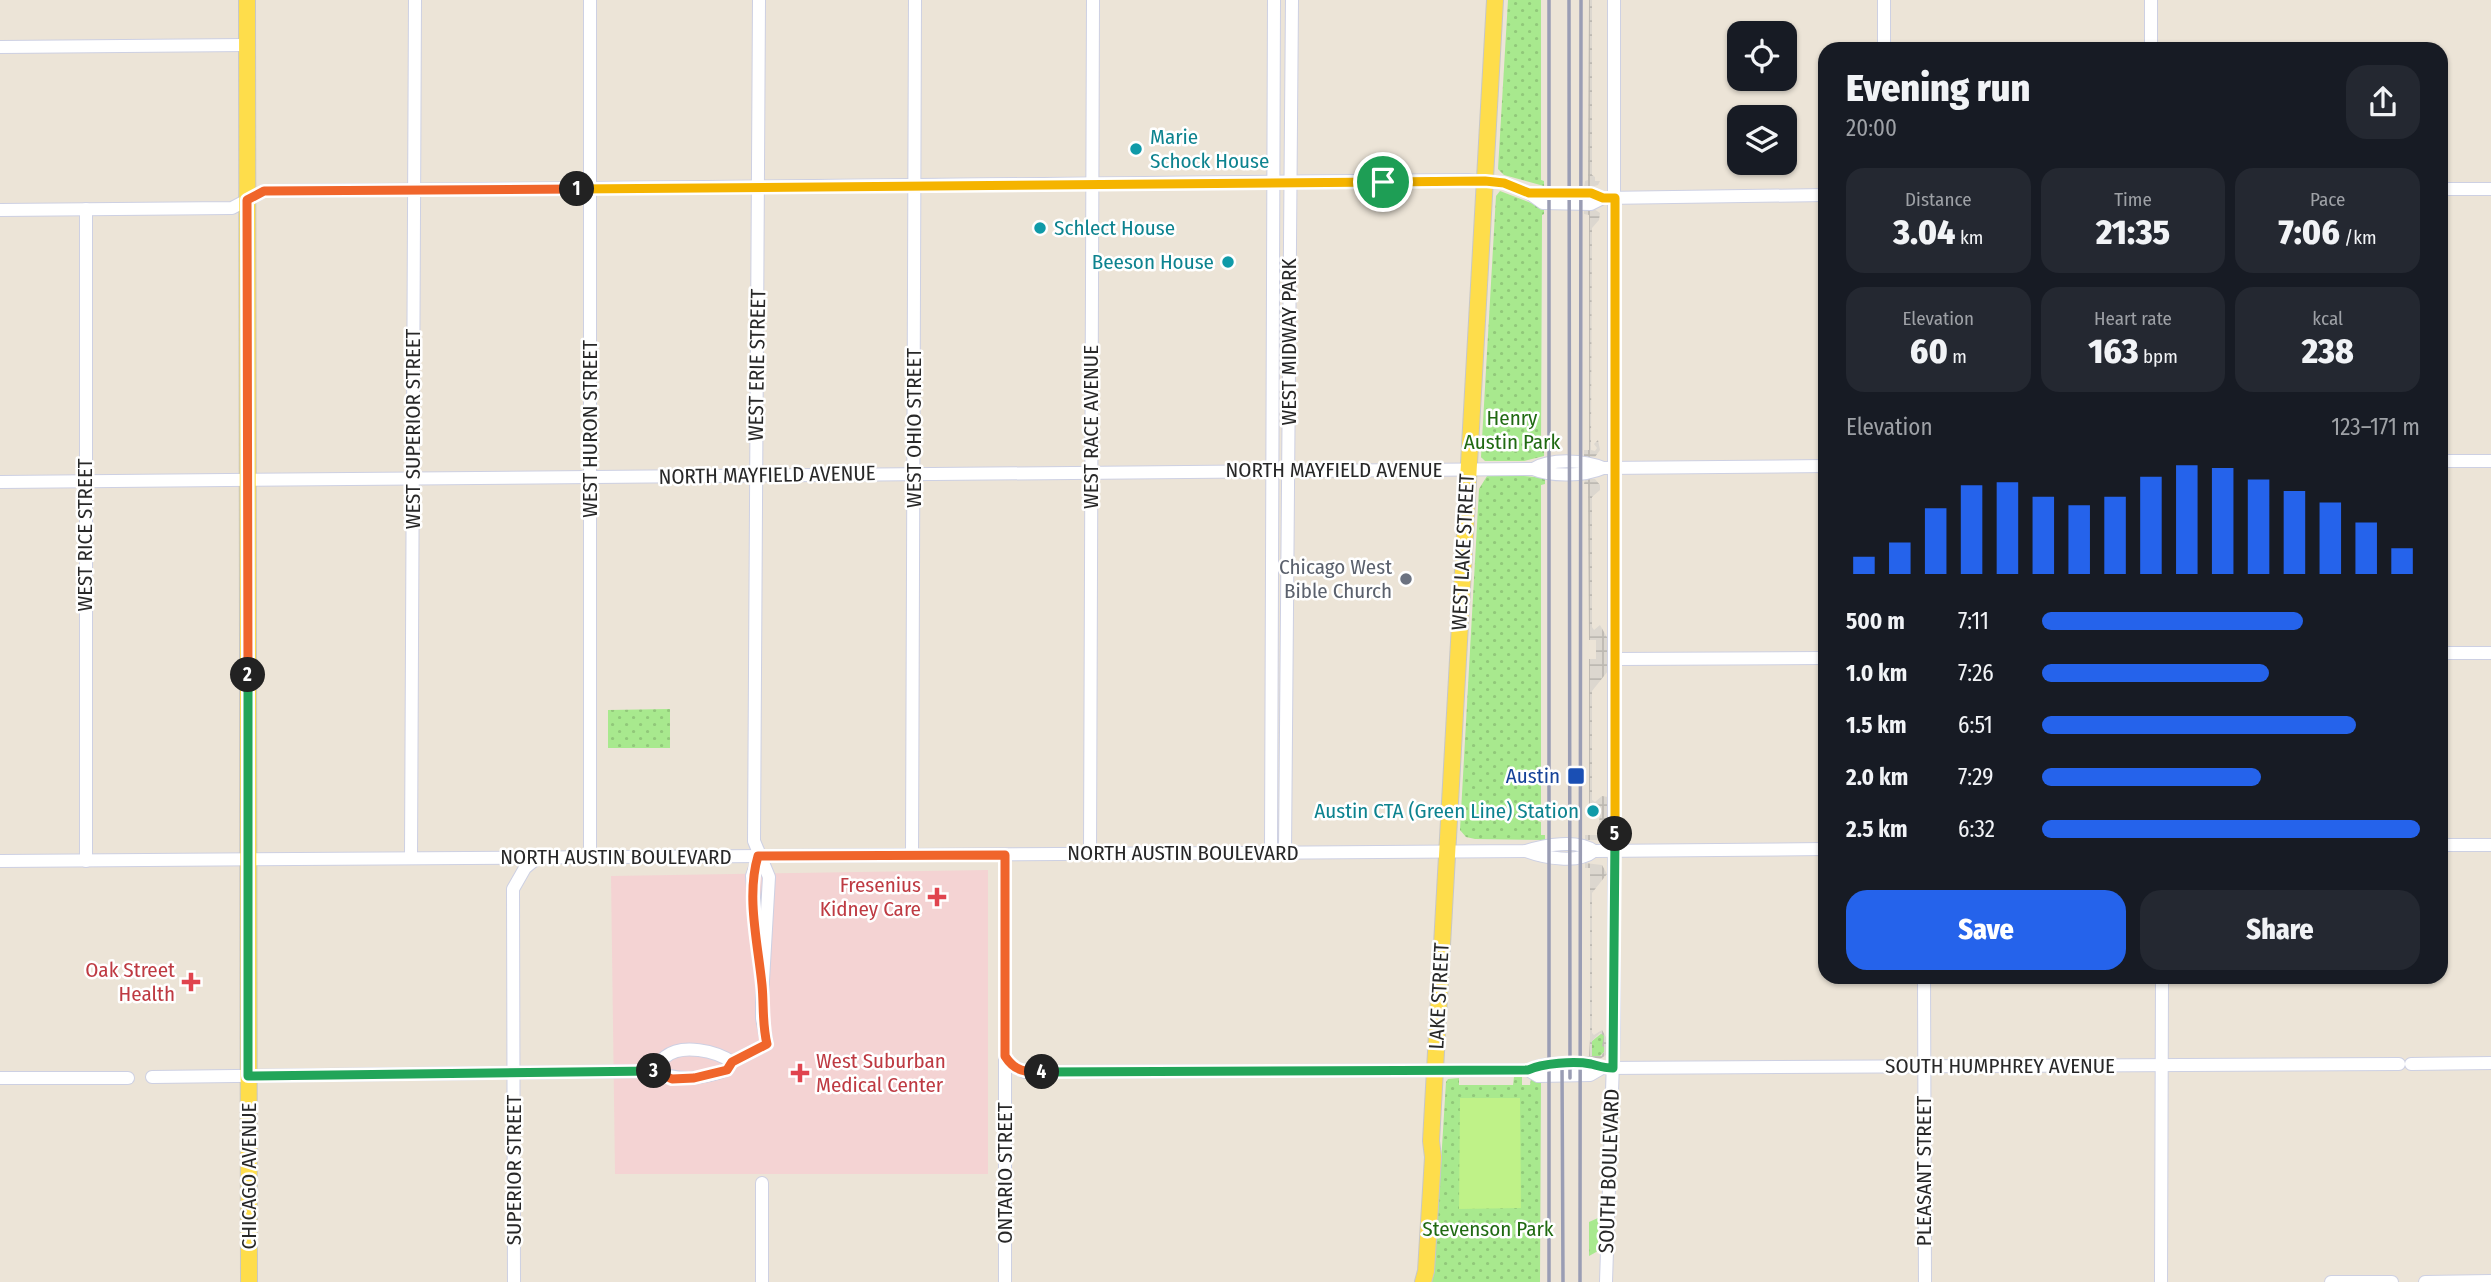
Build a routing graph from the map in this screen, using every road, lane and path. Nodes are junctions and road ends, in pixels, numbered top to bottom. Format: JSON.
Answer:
{"nodes":[{"id":1,"x":247,"y":0,"type":"edge"},
{"id":2,"x":415,"y":0,"type":"edge"},
{"id":3,"x":590,"y":0,"type":"edge"},
{"id":4,"x":759,"y":0,"type":"edge"},
{"id":5,"x":915,"y":0,"type":"edge"},
{"id":6,"x":1093,"y":0,"type":"edge"},
{"id":7,"x":1274,"y":0,"type":"edge"},
{"id":8,"x":1292,"y":0,"type":"edge"},
{"id":9,"x":1495,"y":0,"type":"edge"},
{"id":10,"x":1614,"y":0,"type":"edge"},
{"id":11,"x":1884,"y":0,"type":"edge"},
{"id":12,"x":2151,"y":0,"type":"edge"},
{"id":13,"x":1274,"y":35,"type":"junction"},
{"id":14,"x":1291,"y":36,"type":"junction"},
{"id":15,"x":1884,"y":42,"type":"edge"},
{"id":16,"x":2151,"y":42,"type":"edge"},
{"id":17,"x":247,"y":45,"type":"junction"},
{"id":18,"x":0,"y":47,"type":"edge"},
{"id":19,"x":1485,"y":181,"type":"junction"},
{"id":20,"x":1273,"y":183,"type":"junction"},
{"id":21,"x":1290,"y":183,"type":"junction"},
{"id":22,"x":1092,"y":185,"type":"junction"},
{"id":23,"x":915,"y":186,"type":"junction"},
{"id":24,"x":758,"y":187,"type":"junction"},
{"id":25,"x":590,"y":189,"type":"junction"},
{"id":26,"x":2491,"y":189,"type":"edge"},
{"id":27,"x":414,"y":190,"type":"junction"},
{"id":28,"x":2448,"y":190,"type":"edge"},
{"id":29,"x":1818,"y":195,"type":"edge"},
{"id":30,"x":1609,"y":198,"type":"junction"},
{"id":31,"x":247,"y":200,"type":"junction"},
{"id":32,"x":86,"y":209,"type":"junction"},
{"id":33,"x":0,"y":210,"type":"edge"},
{"id":34,"x":2448,"y":461,"type":"edge"},
{"id":35,"x":2491,"y":461,"type":"edge"},
{"id":36,"x":1818,"y":466,"type":"edge"},
{"id":37,"x":1609,"y":468,"type":"junction"},
{"id":38,"x":1272,"y":470,"type":"junction"},
{"id":39,"x":1288,"y":470,"type":"junction"},
{"id":40,"x":1468,"y":470,"type":"junction"},
{"id":41,"x":1091,"y":471,"type":"junction"},
{"id":42,"x":913,"y":473,"type":"junction"},
{"id":43,"x":755,"y":475,"type":"junction"},
{"id":44,"x":590,"y":477,"type":"junction"},
{"id":45,"x":412,"y":479,"type":"junction"},
{"id":46,"x":248,"y":481,"type":"junction"},
{"id":47,"x":0,"y":482,"type":"edge"},
{"id":48,"x":85,"y":482,"type":"junction"},
{"id":49,"x":2448,"y":653,"type":"edge"},
{"id":50,"x":2491,"y":653,"type":"edge"},
{"id":51,"x":1818,"y":657,"type":"edge"},
{"id":52,"x":1615,"y":659,"type":"junction"},
{"id":53,"x":2448,"y":845,"type":"edge"},
{"id":54,"x":2491,"y":845,"type":"edge"},
{"id":55,"x":1818,"y":849,"type":"edge"},
{"id":56,"x":1615,"y":850,"type":"junction"},
{"id":57,"x":1447,"y":852,"type":"junction"},
{"id":58,"x":1270,"y":853,"type":"junction"},
{"id":59,"x":1285,"y":853,"type":"junction"},
{"id":60,"x":1090,"y":854,"type":"junction"},
{"id":61,"x":912,"y":855,"type":"junction"},
{"id":62,"x":1005,"y":855,"type":"junction"},
{"id":63,"x":758,"y":856,"type":"junction"},
{"id":64,"x":590,"y":857,"type":"junction"},
{"id":65,"x":537,"y":858,"type":"junction"},
{"id":66,"x":248,"y":859,"type":"junction"},
{"id":67,"x":411,"y":859,"type":"junction"},
{"id":68,"x":0,"y":861,"type":"edge"},
{"id":69,"x":86,"y":861,"type":"junction"},
{"id":70,"x":1924,"y":984,"type":"edge"},
{"id":71,"x":2162,"y":984,"type":"edge"},
{"id":72,"x":1005,"y":1056,"type":"junction"},
{"id":73,"x":732,"y":1062,"type":"junction"},
{"id":74,"x":2491,"y":1063,"type":"edge"},
{"id":75,"x":2161,"y":1065,"type":"junction"},
{"id":76,"x":1924,"y":1066,"type":"junction"},
{"id":77,"x":1607,"y":1068,"type":"junction"},
{"id":78,"x":1435,"y":1070,"type":"junction"},
{"id":79,"x":654,"y":1071,"type":"junction"},
{"id":80,"x":513,"y":1073,"type":"junction"},
{"id":81,"x":248,"y":1076,"type":"junction"},
{"id":82,"x":152,"y":1077,"type":"dead end"},
{"id":83,"x":0,"y":1078,"type":"edge"},
{"id":84,"x":128,"y":1078,"type":"dead end"},
{"id":85,"x":762,"y":1183,"type":"dead end"},
{"id":86,"x":249,"y":1282,"type":"edge"},
{"id":87,"x":514,"y":1282,"type":"edge"},
{"id":88,"x":762,"y":1282,"type":"edge"},
{"id":89,"x":1006,"y":1282,"type":"edge"},
{"id":90,"x":1421,"y":1282,"type":"edge"},
{"id":91,"x":1606,"y":1282,"type":"edge"},
{"id":92,"x":1925,"y":1282,"type":"edge"},
{"id":93,"x":2161,"y":1282,"type":"edge"},
{"id":94,"x":2331,"y":1282,"type":"edge"},
{"id":95,"x":2392,"y":1282,"type":"edge"},
{"id":96,"x":2426,"y":1282,"type":"edge"},
{"id":97,"x":2491,"y":1282,"type":"edge"}],
"edges":[{"from":1,"to":17,"type":"main road","name":"CHICAGO AVENUE"},
{"from":2,"to":27,"type":"street","name":"WEST SUPERIOR STREET"},
{"from":3,"to":25,"type":"street","name":"WEST HURON STREET"},
{"from":4,"to":24,"type":"street","name":"WEST ERIE STREET"},
{"from":5,"to":23,"type":"street","name":"WEST OHIO STREET"},
{"from":6,"to":22,"type":"street","name":"WEST RACE AVENUE"},
{"from":7,"to":13,"type":"street","name":"WEST MIDWAY PARK"},
{"from":8,"to":14,"type":"street","name":"WEST MIDWAY PARK"},
{"from":9,"to":19,"type":"main road","name":"WEST LAKE STREET"},
{"from":10,"to":30,"type":"street","name":"SOUTH BOULEVARD"},
{"from":11,"to":15,"type":"street"},
{"from":12,"to":16,"type":"street"},
{"from":13,"to":14,"type":"street"},
{"from":13,"to":20,"type":"street","name":"WEST MIDWAY PARK"},
{"from":14,"to":21,"type":"street","name":"WEST MIDWAY PARK"},
{"from":17,"to":18,"type":"street"},
{"from":17,"to":31,"type":"main road","name":"CHICAGO AVENUE"},
{"from":19,"to":21,"type":"street"},
{"from":19,"to":30,"type":"street"},
{"from":19,"to":40,"type":"main road","name":"WEST LAKE STREET"},
{"from":20,"to":21,"type":"street"},
{"from":20,"to":22,"type":"street"},
{"from":20,"to":38,"type":"street","name":"WEST MIDWAY PARK"},
{"from":21,"to":39,"type":"street","name":"WEST MIDWAY PARK"},
{"from":22,"to":23,"type":"street"},
{"from":22,"to":41,"type":"street","name":"WEST RACE AVENUE"},
{"from":23,"to":24,"type":"street"},
{"from":23,"to":42,"type":"street","name":"WEST OHIO STREET"},
{"from":24,"to":25,"type":"street"},
{"from":24,"to":43,"type":"street","name":"WEST ERIE STREET"},
{"from":25,"to":27,"type":"street"},
{"from":25,"to":44,"type":"street","name":"WEST HURON STREET"},
{"from":26,"to":28,"type":"street"},
{"from":27,"to":31,"type":"street"},
{"from":27,"to":45,"type":"street","name":"WEST SUPERIOR STREET"},
{"from":29,"to":30,"type":"street"},
{"from":30,"to":37,"type":"street","name":"SOUTH BOULEVARD"},
{"from":31,"to":32,"type":"street"},
{"from":31,"to":46,"type":"main road","name":"CHICAGO AVENUE"},
{"from":32,"to":33,"type":"street"},
{"from":32,"to":48,"type":"street","name":"WEST RICE STREET"},
{"from":34,"to":35,"type":"street"},
{"from":36,"to":37,"type":"street","name":"NORTH MAYFIELD AVENUE"},
{"from":37,"to":40,"type":"street","name":"NORTH MAYFIELD AVENUE"},
{"from":37,"to":52,"type":"street","name":"SOUTH BOULEVARD"},
{"from":38,"to":39,"type":"street","name":"NORTH MAYFIELD AVENUE"},
{"from":38,"to":41,"type":"street","name":"NORTH MAYFIELD AVENUE"},
{"from":38,"to":58,"type":"street","name":"WEST MIDWAY PARK"},
{"from":39,"to":40,"type":"street","name":"NORTH MAYFIELD AVENUE"},
{"from":39,"to":59,"type":"street","name":"WEST MIDWAY PARK"},
{"from":40,"to":57,"type":"main road","name":"WEST LAKE STREET"},
{"from":41,"to":42,"type":"street","name":"NORTH MAYFIELD AVENUE"},
{"from":41,"to":60,"type":"street","name":"WEST RACE AVENUE"},
{"from":42,"to":43,"type":"street","name":"NORTH MAYFIELD AVENUE"},
{"from":42,"to":61,"type":"street","name":"WEST OHIO STREET"},
{"from":43,"to":44,"type":"street","name":"NORTH MAYFIELD AVENUE"},
{"from":43,"to":63,"type":"street","name":"WEST ERIE STREET"},
{"from":44,"to":45,"type":"street","name":"NORTH MAYFIELD AVENUE"},
{"from":44,"to":64,"type":"street","name":"WEST HURON STREET"},
{"from":45,"to":46,"type":"street","name":"NORTH MAYFIELD AVENUE"},
{"from":45,"to":67,"type":"street","name":"WEST SUPERIOR STREET"},
{"from":46,"to":48,"type":"street","name":"NORTH MAYFIELD AVENUE"},
{"from":46,"to":66,"type":"main road","name":"CHICAGO AVENUE"},
{"from":47,"to":48,"type":"street","name":"NORTH MAYFIELD AVENUE"},
{"from":48,"to":69,"type":"street","name":"WEST RICE STREET"},
{"from":49,"to":50,"type":"street"},
{"from":51,"to":52,"type":"street"},
{"from":52,"to":56,"type":"street","name":"SOUTH BOULEVARD"},
{"from":53,"to":54,"type":"street"},
{"from":55,"to":56,"type":"street","name":"NORTH AUSTIN BOULEVARD"},
{"from":56,"to":57,"type":"street","name":"NORTH AUSTIN BOULEVARD"},
{"from":56,"to":77,"type":"street","name":"SOUTH BOULEVARD"},
{"from":57,"to":59,"type":"street","name":"NORTH AUSTIN BOULEVARD"},
{"from":57,"to":78,"type":"main road","name":"LAKE STREET"},
{"from":58,"to":59,"type":"street","name":"NORTH AUSTIN BOULEVARD"},
{"from":58,"to":60,"type":"street","name":"NORTH AUSTIN BOULEVARD"},
{"from":60,"to":62,"type":"street","name":"NORTH AUSTIN BOULEVARD"},
{"from":61,"to":62,"type":"street","name":"NORTH AUSTIN BOULEVARD"},
{"from":61,"to":63,"type":"street","name":"NORTH AUSTIN BOULEVARD"},
{"from":62,"to":72,"type":"street","name":"ONTARIO STREET"},
{"from":63,"to":64,"type":"street","name":"NORTH AUSTIN BOULEVARD"},
{"from":63,"to":73,"type":"street","name":"WEST ERIE STREET"},
{"from":64,"to":65,"type":"street","name":"NORTH AUSTIN BOULEVARD"},
{"from":65,"to":67,"type":"street","name":"NORTH AUSTIN BOULEVARD"},
{"from":65,"to":80,"type":"street","name":"SUPERIOR STREET"},
{"from":66,"to":67,"type":"street","name":"NORTH AUSTIN BOULEVARD"},
{"from":66,"to":69,"type":"street","name":"NORTH AUSTIN BOULEVARD"},
{"from":66,"to":81,"type":"main road","name":"CHICAGO AVENUE"},
{"from":68,"to":69,"type":"street","name":"NORTH AUSTIN BOULEVARD"},
{"from":70,"to":76,"type":"street","name":"PLEASANT STREET"},
{"from":71,"to":75,"type":"street"},
{"from":72,"to":78,"type":"street","name":"SOUTH HUMPHREY AVENUE"},
{"from":72,"to":89,"type":"street","name":"ONTARIO STREET"},
{"from":73,"to":79,"type":"street"},
{"from":73,"to":79,"type":"street"},
{"from":74,"to":75,"type":"street","name":"SOUTH HUMPHREY AVENUE"},
{"from":75,"to":76,"type":"street","name":"SOUTH HUMPHREY AVENUE"},
{"from":75,"to":93,"type":"street"},
{"from":76,"to":77,"type":"street","name":"SOUTH HUMPHREY AVENUE"},
{"from":76,"to":92,"type":"street","name":"PLEASANT STREET"},
{"from":77,"to":78,"type":"street","name":"SOUTH HUMPHREY AVENUE"},
{"from":77,"to":91,"type":"street","name":"SOUTH BOULEVARD"},
{"from":78,"to":90,"type":"main road","name":"LAKE STREET"},
{"from":79,"to":80,"type":"street"},
{"from":80,"to":81,"type":"street"},
{"from":80,"to":87,"type":"street","name":"SUPERIOR STREET"},
{"from":81,"to":82,"type":"street"},
{"from":81,"to":86,"type":"main road","name":"CHICAGO AVENUE"},
{"from":83,"to":84,"type":"street"},
{"from":85,"to":88,"type":"street"},
{"from":94,"to":95,"type":"street"},
{"from":96,"to":97,"type":"street"}]}
